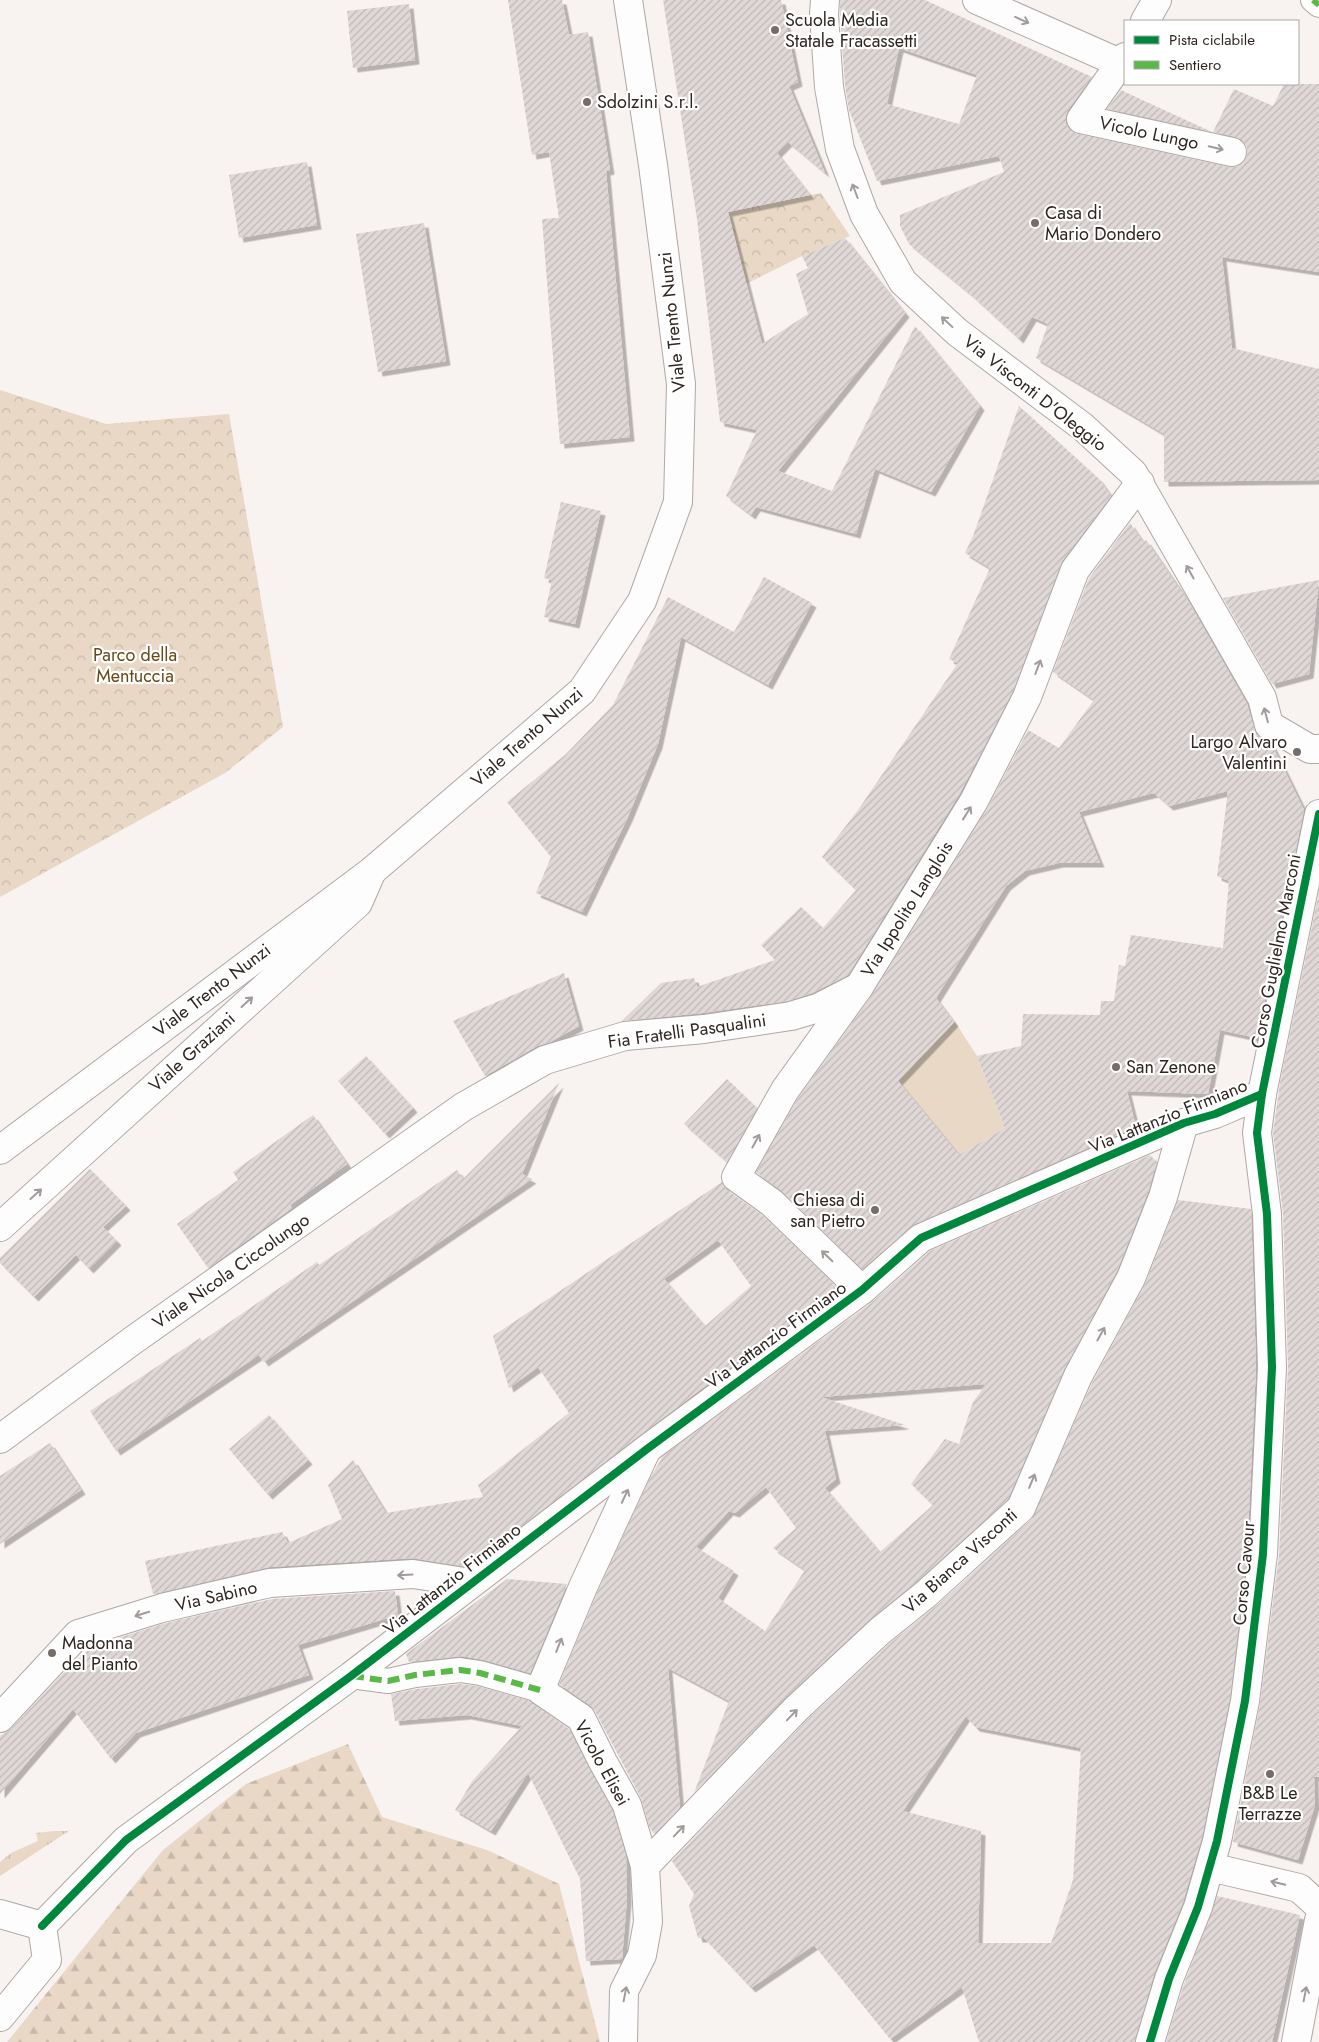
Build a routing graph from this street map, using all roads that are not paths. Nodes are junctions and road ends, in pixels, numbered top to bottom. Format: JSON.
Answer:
{"nodes":[{"id":1,"x":628,"y":0,"type":"edge"},
{"id":2,"x":825,"y":0,"type":"edge"},
{"id":3,"x":977,"y":0,"type":"edge"},
{"id":4,"x":1158,"y":0,"type":"edge"},
{"id":5,"x":1313,"y":0,"type":"edge"},
{"id":6,"x":1319,"y":5,"type":"edge"},
{"id":7,"x":1147,"y":20,"type":"edge"},
{"id":8,"x":1123,"y":60,"type":"edge"},
{"id":9,"x":1232,"y":152,"type":"dead end"},
{"id":10,"x":1140,"y":483,"type":"junction"},
{"id":11,"x":1319,"y":749,"type":"edge"},
{"id":12,"x":1319,"y":814,"type":"edge"},
{"id":13,"x":372,"y":871,"type":"junction"},
{"id":14,"x":859,"y":987,"type":"junction"},
{"id":15,"x":1262,"y":1094,"type":"junction"},
{"id":16,"x":464,"y":1107,"type":"joint"},
{"id":17,"x":1184,"y":1123,"type":"junction"},
{"id":18,"x":0,"y":1150,"type":"edge"},
{"id":19,"x":0,"y":1226,"type":"edge"},
{"id":20,"x":862,"y":1290,"type":"junction"},
{"id":21,"x":0,"y":1439,"type":"edge"},
{"id":22,"x":646,"y":1449,"type":"junction"},
{"id":23,"x":471,"y":1583,"type":"junction"},
{"id":24,"x":351,"y":1676,"type":"junction"},
{"id":25,"x":540,"y":1690,"type":"junction"},
{"id":26,"x":0,"y":1718,"type":"edge"},
{"id":27,"x":645,"y":1866,"type":"junction"},
{"id":28,"x":1210,"y":1867,"type":"junction"},
{"id":29,"x":1319,"y":1906,"type":"edge"},
{"id":30,"x":0,"y":1914,"type":"edge"},
{"id":31,"x":1319,"y":1920,"type":"edge"},
{"id":32,"x":42,"y":1926,"type":"junction"},
{"id":33,"x":0,"y":2017,"type":"edge"},
{"id":34,"x":623,"y":2042,"type":"edge"},
{"id":35,"x":1150,"y":2042,"type":"edge"},
{"id":36,"x":1296,"y":2042,"type":"edge"}],
"edges":[{"from":1,"to":13,"type":"street","name":"Viale Trento Nunzi"},
{"from":10,"to":2,"type":"street","name":"Via Visconti D'Oleggio","one_way":true},
{"from":3,"to":8,"type":"street","name":"Vicolo Lungo","one_way":true},
{"from":4,"to":7,"type":"street"},
{"from":5,"to":6,"type":"street"},
{"from":8,"to":9,"type":"street","name":"Vicolo Lungo","one_way":true},
{"from":11,"to":10,"type":"street","name":"Via Visconti D'Oleggio","one_way":true},
{"from":14,"to":10,"type":"street","name":"Via Ippolito Langlois","one_way":true},
{"from":12,"to":15,"type":"street","name":"Corso Guglielmo Marconi"},
{"from":13,"to":18,"type":"street","name":"Viale Trento Nunzi"},
{"from":19,"to":13,"type":"street","name":"Viale Graziani","one_way":true},
{"from":14,"to":16,"type":"street","name":"Fia Fratelli Pasqualini"},
{"from":20,"to":14,"type":"street","name":"Via Ippolito Langlois","one_way":true},
{"from":15,"to":17,"type":"street","name":"Via Lattanzio Firmiano"},
{"from":15,"to":28,"type":"street","name":"Corso Cavour"},
{"from":16,"to":21,"type":"street","name":"Viale Nicola Ciccolungo"},
{"from":17,"to":20,"type":"street","name":"Via Lattanzio Firmiano"},
{"from":27,"to":17,"type":"street","name":"Via Bianca Visconti","one_way":true},
{"from":20,"to":22,"type":"street","name":"Via Lattanzio Firmiano"},
{"from":22,"to":23,"type":"street","name":"Via Lattanzio Firmiano"},
{"from":25,"to":22,"type":"street","one_way":true},
{"from":23,"to":24,"type":"street","name":"Via Lattanzio Firmiano"},
{"from":23,"to":26,"type":"street","name":"Via Sabino","one_way":true},
{"from":24,"to":25,"type":"street","name":"Vicolo Elisei"},
{"from":24,"to":32,"type":"street","name":"Via Lattanzio Firmiano"},
{"from":25,"to":27,"type":"street","name":"Vicolo Elisei"},
{"from":34,"to":27,"type":"street","name":"Vicolo Elisei","one_way":true},
{"from":29,"to":28,"type":"street","one_way":true},
{"from":28,"to":35,"type":"street","name":"Corso Cavour"},
{"from":30,"to":32,"type":"street"},
{"from":36,"to":31,"type":"street","one_way":true},
{"from":32,"to":33,"type":"street"}]}
